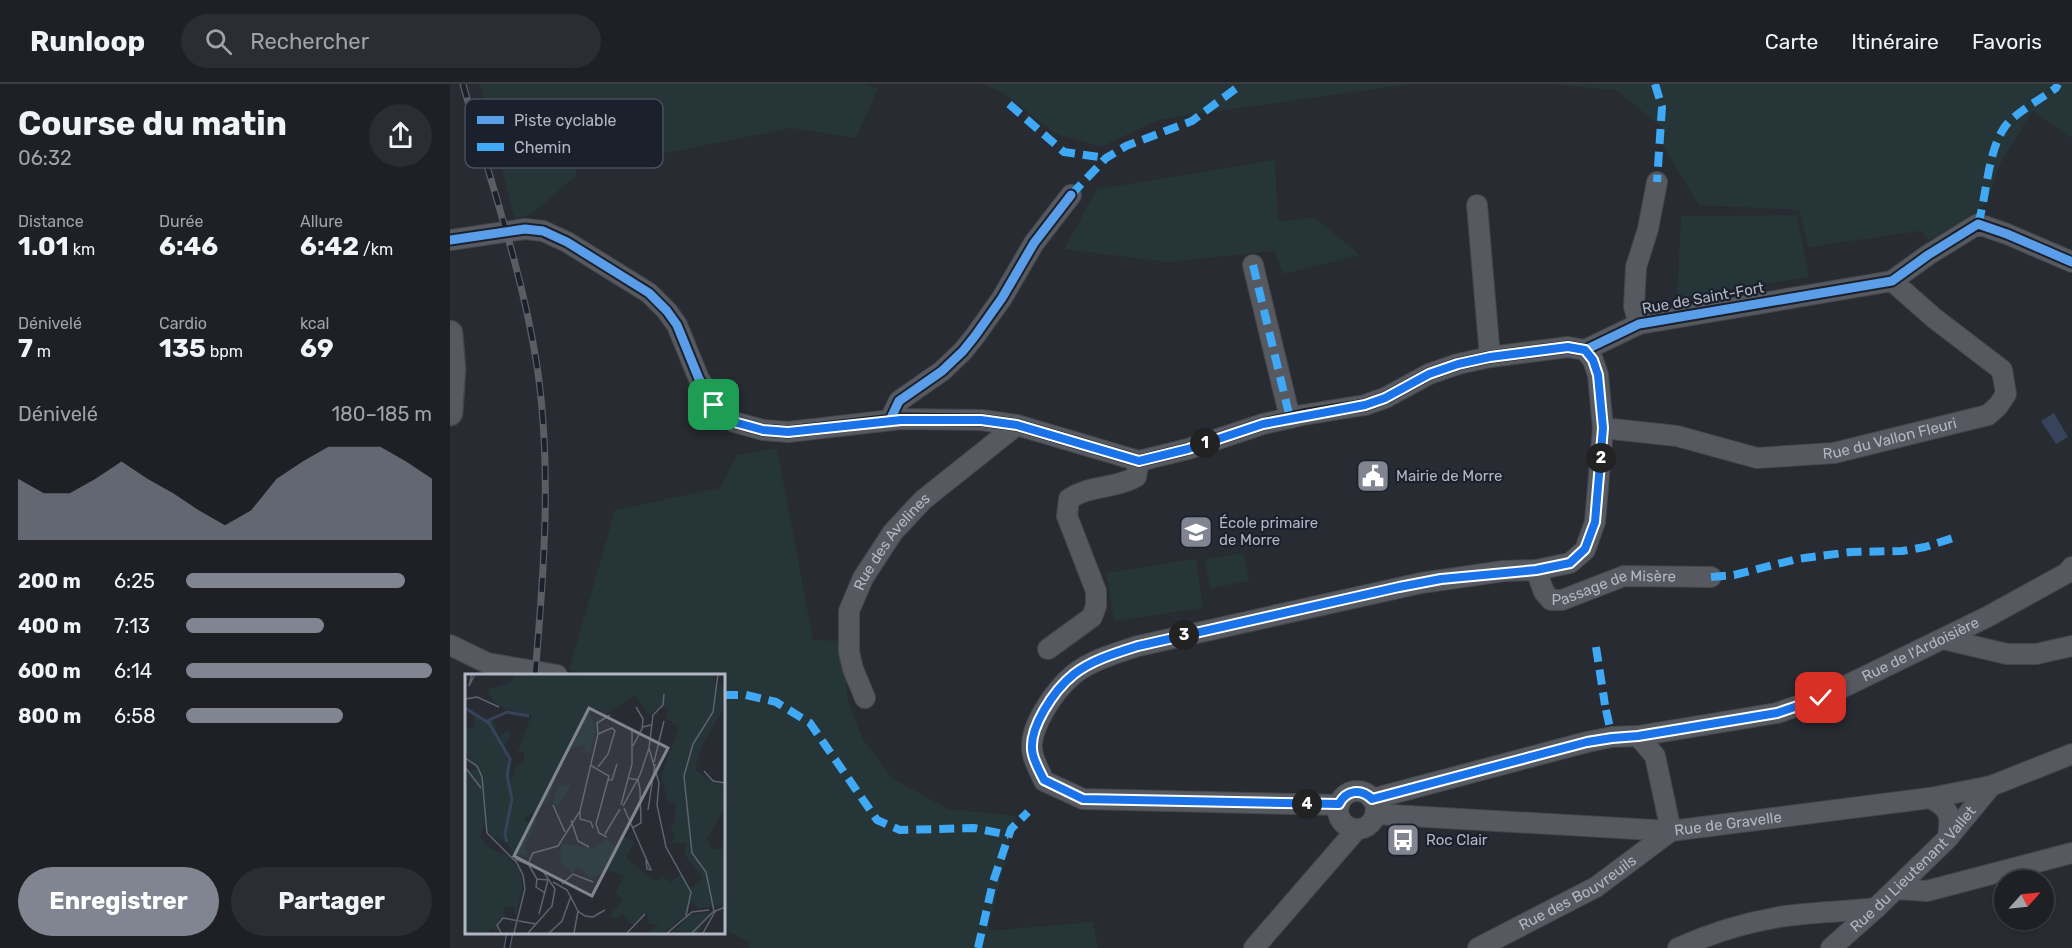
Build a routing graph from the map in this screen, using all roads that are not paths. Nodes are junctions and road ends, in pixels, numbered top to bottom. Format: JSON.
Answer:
{"nodes":[{"id":1,"x":1657,"y":182,"type":"dead end"},
{"id":2,"x":1071,"y":195,"type":"dead end"},
{"id":3,"x":1477,"y":205,"type":"dead end"},
{"id":4,"x":450,"y":240,"type":"edge"},
{"id":5,"x":2072,"y":262,"type":"edge"},
{"id":6,"x":1253,"y":265,"type":"dead end"},
{"id":7,"x":1892,"y":281,"type":"junction"},
{"id":8,"x":1639,"y":324,"type":"junction"},
{"id":9,"x":450,"y":333,"type":"edge"},
{"id":10,"x":1585,"y":350,"type":"junction"},
{"id":11,"x":1490,"y":357,"type":"junction"},
{"id":12,"x":450,"y":413,"type":"edge"},
{"id":13,"x":1290,"y":418,"type":"junction"},
{"id":14,"x":890,"y":420,"type":"junction"},
{"id":15,"x":1017,"y":425,"type":"junction"},
{"id":16,"x":1603,"y":428,"type":"junction"},
{"id":17,"x":1139,"y":461,"type":"junction"},
{"id":18,"x":2072,"y":567,"type":"edge"},
{"id":19,"x":1536,"y":570,"type":"junction"},
{"id":20,"x":1711,"y":577,"type":"dead end"},
{"id":21,"x":1943,"y":639,"type":"junction"},
{"id":22,"x":450,"y":645,"type":"edge"},
{"id":23,"x":2072,"y":646,"type":"edge"},
{"id":24,"x":1048,"y":649,"type":"dead end"},
{"id":25,"x":551,"y":674,"type":"edge"},
{"id":26,"x":865,"y":698,"type":"dead end"},
{"id":27,"x":1638,"y":736,"type":"junction"},
{"id":28,"x":2072,"y":754,"type":"edge"},
{"id":29,"x":1991,"y":786,"type":"junction"},
{"id":30,"x":1930,"y":798,"type":"junction"},
{"id":31,"x":1374,"y":806,"type":"junction"},
{"id":32,"x":1339,"y":810,"type":"junction"},
{"id":33,"x":1357,"y":829,"type":"junction"},
{"id":34,"x":1671,"y":831,"type":"junction"},
{"id":35,"x":1948,"y":838,"type":"junction"},
{"id":36,"x":2072,"y":853,"type":"edge"},
{"id":37,"x":1896,"y":889,"type":"junction"},
{"id":38,"x":1876,"y":908,"type":"junction"},
{"id":39,"x":1254,"y":948,"type":"edge"},
{"id":40,"x":1478,"y":948,"type":"edge"},
{"id":41,"x":1678,"y":948,"type":"edge"},
{"id":42,"x":1831,"y":948,"type":"edge"}],
"edges":[{"from":1,"to":8,"type":"street","name":"Rue de Saint-Fort"},
{"from":2,"to":14,"type":"street"},
{"from":3,"to":11,"type":"street"},
{"from":4,"to":14,"type":"street"},
{"from":5,"to":7,"type":"street"},
{"from":6,"to":13,"type":"street"},
{"from":7,"to":8,"type":"street","name":"Rue de Saint-Fort"},
{"from":7,"to":16,"type":"street","name":"Rue du Vallon Fleuri"},
{"from":8,"to":10,"type":"street","name":"Rue de Saint-Fort"},
{"from":9,"to":12,"type":"street"},
{"from":10,"to":11,"type":"street","name":"Rue de Saint-Fort"},
{"from":10,"to":16,"type":"street"},
{"from":11,"to":13,"type":"street","name":"Rue de Saint-Fort"},
{"from":13,"to":17,"type":"street","name":"Rue de Saint-Fort"},
{"from":14,"to":15,"type":"street"},
{"from":15,"to":17,"type":"street"},
{"from":15,"to":26,"type":"street","name":"Rue des Avelines"},
{"from":16,"to":19,"type":"street"},
{"from":17,"to":24,"type":"street"},
{"from":18,"to":21,"type":"street","name":"Rue de l'Ardoisière"},
{"from":19,"to":20,"type":"street","name":"Passage de Misère"},
{"from":19,"to":32,"type":"street"},
{"from":21,"to":23,"type":"street"},
{"from":21,"to":27,"type":"street","name":"Rue de l'Ardoisière"},
{"from":22,"to":25,"type":"street"},
{"from":27,"to":31,"type":"street","name":"Rue de l'Ardoisière"},
{"from":27,"to":34,"type":"street"},
{"from":28,"to":29,"type":"street","name":"Rue de Gravelle"},
{"from":29,"to":30,"type":"street","name":"Rue de Gravelle"},
{"from":29,"to":35,"type":"street","name":"Rue du Lieutenant Vallet"},
{"from":30,"to":34,"type":"street","name":"Rue de Gravelle"},
{"from":30,"to":35,"type":"street"},
{"from":31,"to":32,"type":"street"},
{"from":31,"to":33,"type":"street"},
{"from":31,"to":34,"type":"street","name":"Rue de Gravelle"},
{"from":32,"to":33,"type":"street"},
{"from":33,"to":39,"type":"street"},
{"from":34,"to":40,"type":"street","name":"Rue des Bouvreuils"},
{"from":35,"to":37,"type":"street","name":"Rue du Lieutenant Vallet"},
{"from":36,"to":37,"type":"street"},
{"from":37,"to":38,"type":"street","name":"Rue du Lieutenant Vallet"},
{"from":38,"to":41,"type":"street"},
{"from":38,"to":42,"type":"street","name":"Rue du Lieutenant Vallet"}]}
